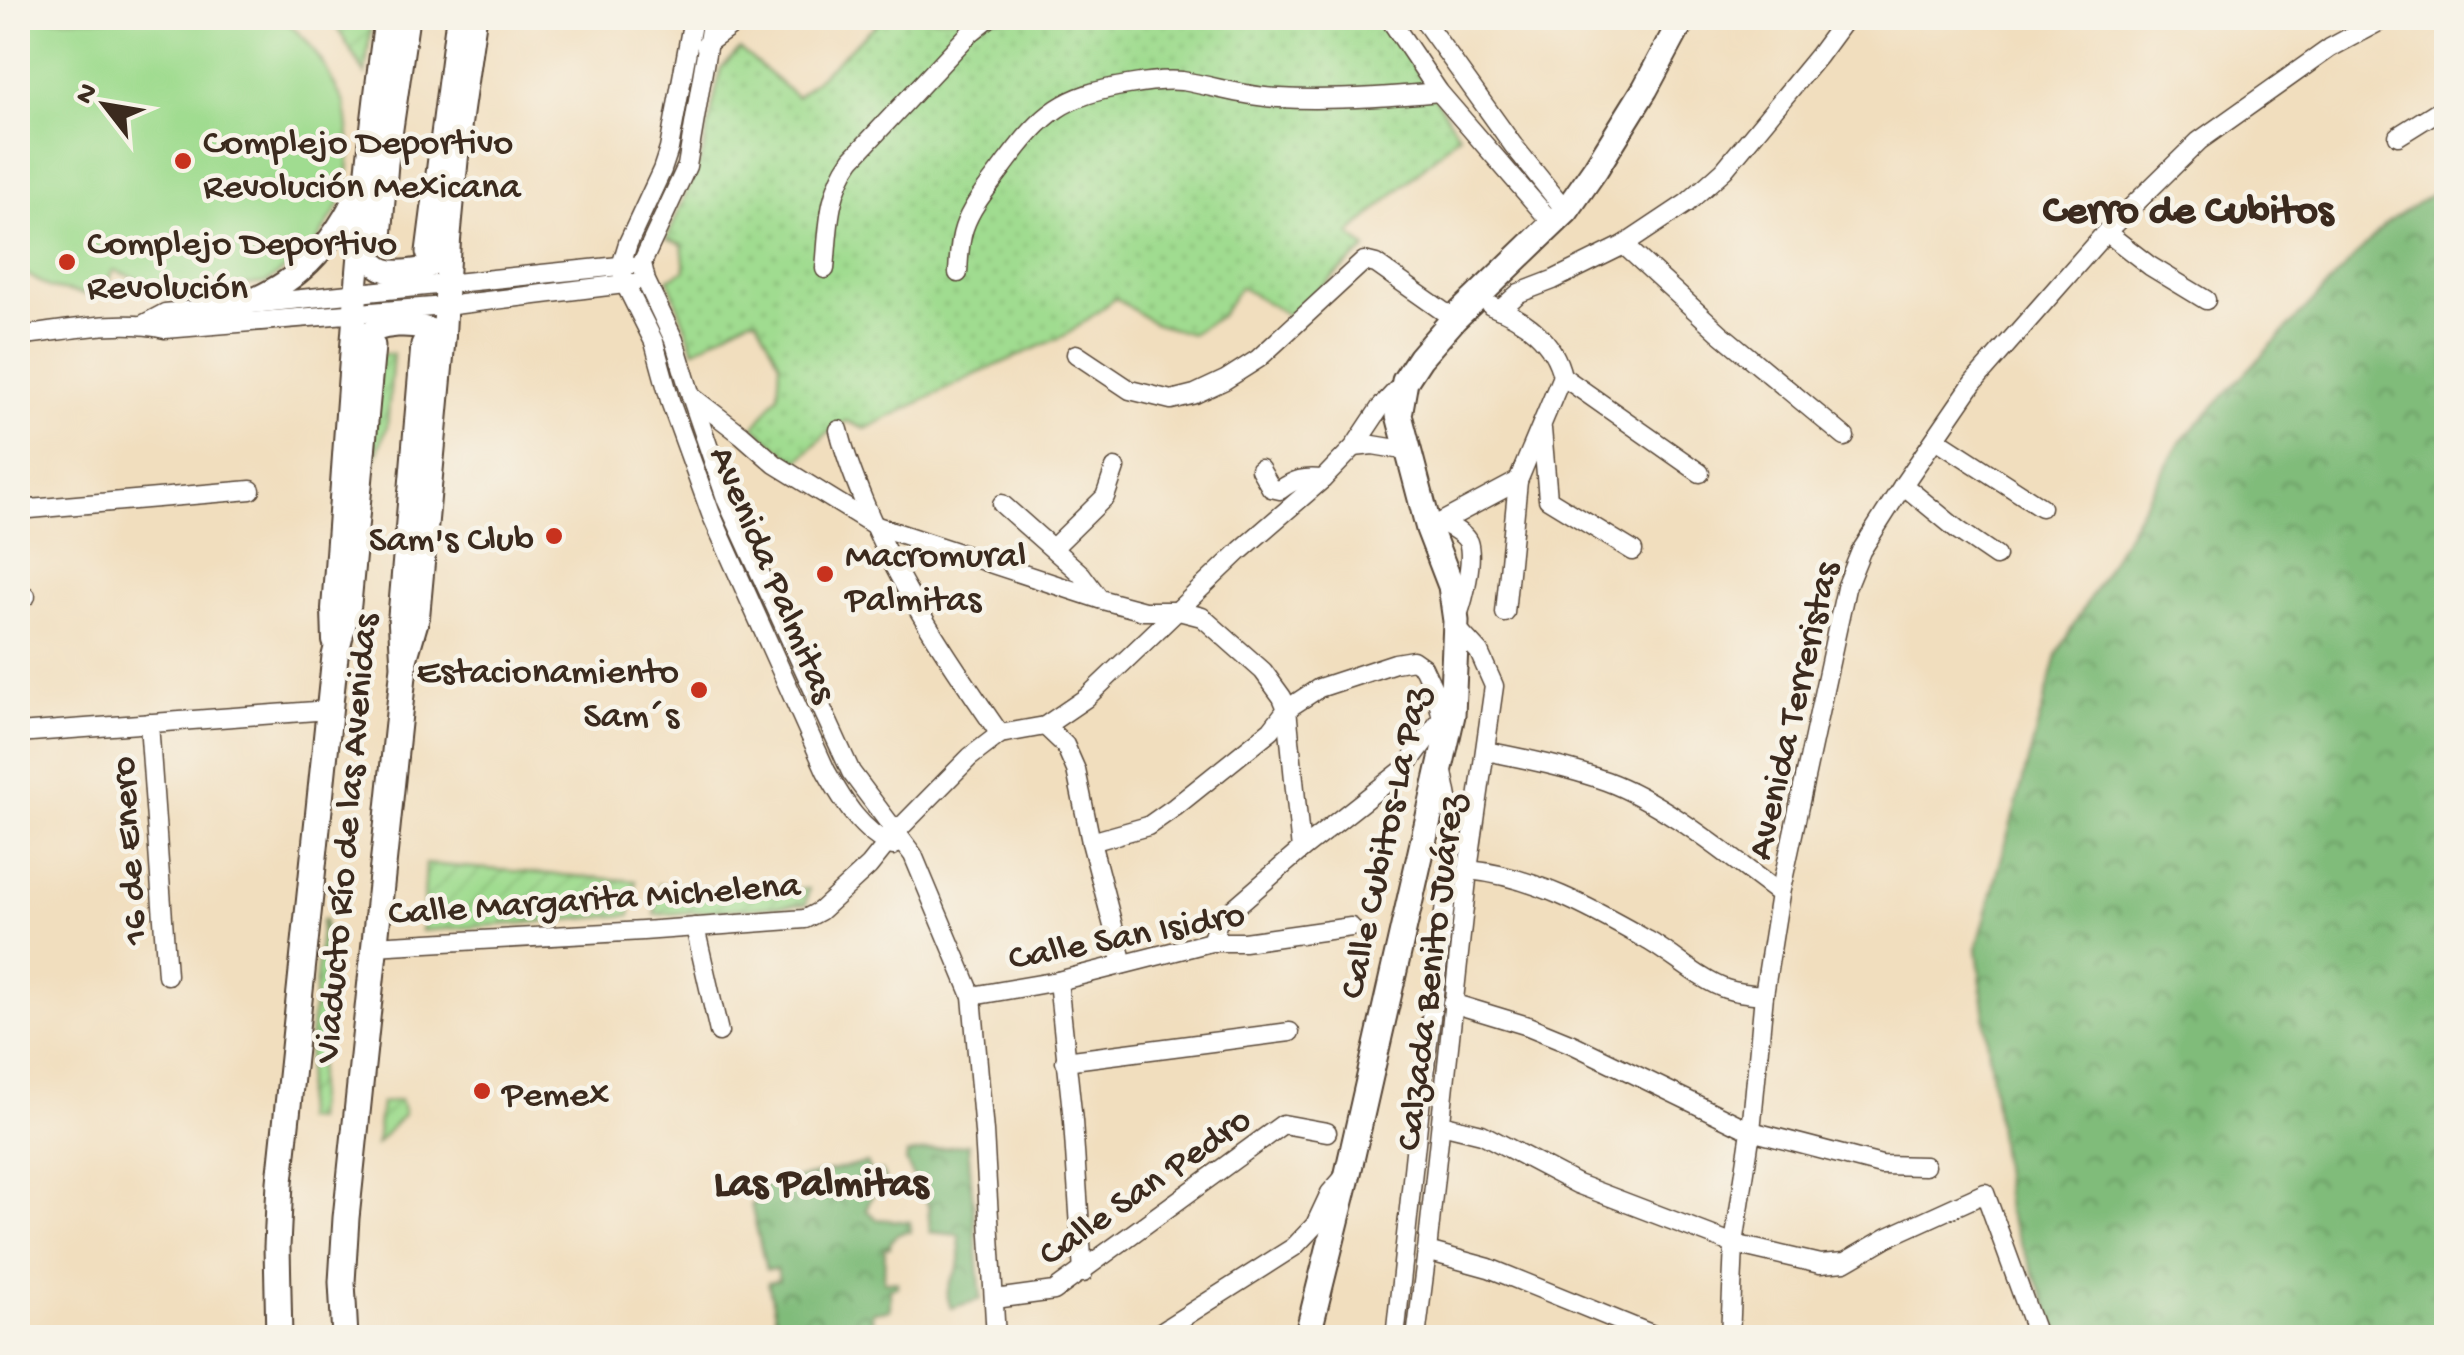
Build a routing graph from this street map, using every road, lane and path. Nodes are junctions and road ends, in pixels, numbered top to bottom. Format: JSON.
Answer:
{"nodes":[{"id":1,"x":475,"y":18,"type":"edge"},
{"id":2,"x":693,"y":18,"type":"edge"},
{"id":3,"x":712,"y":18,"type":"edge"},
{"id":4,"x":742,"y":18,"type":"edge"},
{"id":5,"x":989,"y":18,"type":"edge"},
{"id":6,"x":1390,"y":18,"type":"edge"},
{"id":7,"x":1422,"y":18,"type":"edge"},
{"id":8,"x":1683,"y":18,"type":"edge"},
{"id":9,"x":1846,"y":18,"type":"edge"},
{"id":10,"x":2386,"y":18,"type":"edge"},
{"id":11,"x":399,"y":20,"type":"edge"},
{"id":12,"x":460,"y":24,"type":"edge"},
{"id":13,"x":707,"y":44,"type":"junction"},
{"id":14,"x":685,"y":61,"type":"junction"},
{"id":15,"x":1440,"y":92,"type":"junction"},
{"id":16,"x":2446,"y":106,"type":"edge"},
{"id":17,"x":2398,"y":136,"type":"dead end"},
{"id":18,"x":365,"y":178,"type":"junction"},
{"id":19,"x":1560,"y":218,"type":"junction"},
{"id":20,"x":2106,"y":232,"type":"junction"},
{"id":21,"x":369,"y":243,"type":"junction"},
{"id":22,"x":439,"y":246,"type":"junction"},
{"id":23,"x":1624,"y":246,"type":"junction"},
{"id":24,"x":825,"y":269,"type":"dead end"},
{"id":25,"x":644,"y":272,"type":"junction"},
{"id":26,"x":958,"y":273,"type":"dead end"},
{"id":27,"x":623,"y":275,"type":"junction"},
{"id":28,"x":446,"y":295,"type":"junction"},
{"id":29,"x":2206,"y":300,"type":"dead end"},
{"id":30,"x":1474,"y":301,"type":"junction"},
{"id":31,"x":356,"y":304,"type":"junction"},
{"id":32,"x":242,"y":306,"type":"junction"},
{"id":33,"x":1500,"y":310,"type":"junction"},
{"id":34,"x":1454,"y":319,"type":"junction"},
{"id":35,"x":144,"y":324,"type":"junction"},
{"id":36,"x":18,"y":336,"type":"edge"},
{"id":37,"x":434,"y":340,"type":"junction"},
{"id":38,"x":363,"y":344,"type":"junction"},
{"id":39,"x":1076,"y":354,"type":"dead end"},
{"id":40,"x":1562,"y":376,"type":"junction"},
{"id":41,"x":1405,"y":381,"type":"junction"},
{"id":42,"x":691,"y":396,"type":"junction"},
{"id":43,"x":671,"y":404,"type":"junction"},
{"id":44,"x":1542,"y":426,"type":"junction"},
{"id":45,"x":839,"y":430,"type":"dead end"},
{"id":46,"x":1845,"y":437,"type":"dead end"},
{"id":47,"x":1936,"y":438,"type":"junction"},
{"id":48,"x":1354,"y":447,"type":"junction"},
{"id":49,"x":1408,"y":451,"type":"junction"},
{"id":50,"x":1115,"y":468,"type":"dead end"},
{"id":51,"x":1260,"y":469,"type":"dead end"},
{"id":52,"x":1700,"y":473,"type":"dead end"},
{"id":53,"x":1323,"y":479,"type":"junction"},
{"id":54,"x":1518,"y":481,"type":"junction"},
{"id":55,"x":1904,"y":485,"type":"junction"},
{"id":56,"x":251,"y":490,"type":"dead end"},
{"id":57,"x":1002,"y":504,"type":"dead end"},
{"id":58,"x":2041,"y":507,"type":"dead end"},
{"id":59,"x":18,"y":510,"type":"edge"},
{"id":60,"x":1435,"y":525,"type":"junction"},
{"id":61,"x":874,"y":526,"type":"junction"},
{"id":62,"x":1053,"y":548,"type":"junction"},
{"id":63,"x":1633,"y":552,"type":"dead end"},
{"id":64,"x":1996,"y":556,"type":"dead end"},
{"id":65,"x":1099,"y":598,"type":"junction"},
{"id":66,"x":1179,"y":611,"type":"junction"},
{"id":67,"x":1505,"y":613,"type":"dead end"},
{"id":68,"x":1456,"y":624,"type":"junction"},
{"id":69,"x":1287,"y":709,"type":"junction"},
{"id":70,"x":329,"y":710,"type":"junction"},
{"id":71,"x":1447,"y":716,"type":"junction"},
{"id":72,"x":150,"y":723,"type":"junction"},
{"id":73,"x":1044,"y":726,"type":"junction"},
{"id":74,"x":18,"y":733,"type":"edge"},
{"id":75,"x":1000,"y":734,"type":"junction"},
{"id":76,"x":1486,"y":751,"type":"junction"},
{"id":77,"x":1442,"y":766,"type":"junction"},
{"id":78,"x":892,"y":837,"type":"junction"},
{"id":79,"x":1091,"y":842,"type":"junction"},
{"id":80,"x":1301,"y":850,"type":"junction"},
{"id":81,"x":1468,"y":870,"type":"junction"},
{"id":82,"x":1780,"y":894,"type":"junction"},
{"id":83,"x":1351,"y":926,"type":"dead end"},
{"id":84,"x":695,"y":927,"type":"junction"},
{"id":85,"x":1211,"y":942,"type":"junction"},
{"id":86,"x":373,"y":946,"type":"junction"},
{"id":87,"x":1123,"y":964,"type":"junction"},
{"id":88,"x":167,"y":975,"type":"dead end"},
{"id":89,"x":1058,"y":981,"type":"junction"},
{"id":90,"x":1764,"y":995,"type":"junction"},
{"id":91,"x":972,"y":996,"type":"junction"},
{"id":92,"x":1452,"y":1003,"type":"junction"},
{"id":93,"x":719,"y":1032,"type":"dead end"},
{"id":94,"x":1290,"y":1032,"type":"dead end"},
{"id":95,"x":1066,"y":1062,"type":"junction"},
{"id":96,"x":1442,"y":1124,"type":"junction"},
{"id":97,"x":1751,"y":1131,"type":"junction"},
{"id":98,"x":1327,"y":1132,"type":"dead end"},
{"id":99,"x":1925,"y":1166,"type":"dead end"},
{"id":100,"x":1348,"y":1173,"type":"junction"},
{"id":101,"x":1734,"y":1244,"type":"junction"},
{"id":102,"x":1428,"y":1251,"type":"junction"},
{"id":103,"x":1083,"y":1273,"type":"junction"},
{"id":104,"x":995,"y":1299,"type":"junction"},
{"id":105,"x":279,"y":1338,"type":"edge"},
{"id":106,"x":345,"y":1338,"type":"edge"},
{"id":107,"x":996,"y":1338,"type":"edge"},
{"id":108,"x":1150,"y":1338,"type":"edge"},
{"id":109,"x":1307,"y":1338,"type":"edge"},
{"id":110,"x":1395,"y":1338,"type":"edge"},
{"id":111,"x":1416,"y":1338,"type":"edge"},
{"id":112,"x":1661,"y":1338,"type":"edge"},
{"id":113,"x":1730,"y":1338,"type":"edge"},
{"id":114,"x":2038,"y":1338,"type":"edge"}],
"edges":[{"from":1,"to":22,"type":"street"},
{"from":2,"to":14,"type":"street"},
{"from":3,"to":13,"type":"street"},
{"from":4,"to":13,"type":"street"},
{"from":5,"to":24,"type":"street"},
{"from":6,"to":15,"type":"street"},
{"from":7,"to":19,"type":"street"},
{"from":8,"to":19,"type":"main road"},
{"from":9,"to":23,"type":"street"},
{"from":10,"to":20,"type":"street","name":"Avenida Terreristas"},
{"from":11,"to":18,"type":"street","name":"Viaducto Río de las Avenidas"},
{"from":11,"to":21,"type":"main road","name":"Viaducto Río de las Avenidas"},
{"from":12,"to":22,"type":"main road"},
{"from":13,"to":14,"type":"street"},
{"from":13,"to":25,"type":"street"},
{"from":14,"to":27,"type":"street"},
{"from":15,"to":19,"type":"street"},
{"from":15,"to":26,"type":"street"},
{"from":16,"to":17,"type":"street"},
{"from":18,"to":21,"type":"street","name":"Viaducto Río de las Avenidas"},
{"from":18,"to":32,"type":"street"},
{"from":19,"to":30,"type":"main road"},
{"from":20,"to":29,"type":"street"},
{"from":20,"to":47,"type":"street","name":"Avenida Terreristas"},
{"from":21,"to":22,"type":"street"},
{"from":21,"to":31,"type":"street","name":"Viaducto Río de las Avenidas"},
{"from":22,"to":28,"type":"street"},
{"from":23,"to":33,"type":"street"},
{"from":23,"to":46,"type":"street"},
{"from":25,"to":27,"type":"street"},
{"from":25,"to":42,"type":"street","name":"Avenida Palmitas"},
{"from":27,"to":28,"type":"street"},
{"from":27,"to":43,"type":"street","name":"Avenida Palmitas"},
{"from":28,"to":31,"type":"street"},
{"from":28,"to":37,"type":"street"},
{"from":30,"to":33,"type":"street"},
{"from":30,"to":34,"type":"main road"},
{"from":31,"to":32,"type":"street"},
{"from":31,"to":35,"type":"street"},
{"from":31,"to":38,"type":"street","name":"Viaducto Río de las Avenidas"},
{"from":32,"to":35,"type":"street"},
{"from":33,"to":40,"type":"street"},
{"from":34,"to":39,"type":"street"},
{"from":34,"to":41,"type":"main road"},
{"from":35,"to":36,"type":"street"},
{"from":37,"to":38,"type":"street"},
{"from":37,"to":86,"type":"main road","name":"Viaducto Río de las Avenidas"},
{"from":38,"to":70,"type":"main road","name":"Viaducto Río de las Avenidas"},
{"from":40,"to":44,"type":"street"},
{"from":40,"to":52,"type":"street"},
{"from":41,"to":48,"type":"street"},
{"from":41,"to":49,"type":"main road","name":"Calle Cubitos-La Paz"},
{"from":42,"to":43,"type":"street"},
{"from":42,"to":61,"type":"street"},
{"from":42,"to":78,"type":"street","name":"Avenida Palmitas"},
{"from":43,"to":78,"type":"street","name":"Avenida Palmitas"},
{"from":44,"to":54,"type":"street"},
{"from":44,"to":63,"type":"street"},
{"from":45,"to":61,"type":"street"},
{"from":47,"to":55,"type":"street","name":"Avenida Terreristas"},
{"from":47,"to":58,"type":"street"},
{"from":48,"to":49,"type":"street"},
{"from":48,"to":53,"type":"street"},
{"from":49,"to":60,"type":"main road","name":"Calle Cubitos-La Paz"},
{"from":50,"to":62,"type":"street"},
{"from":51,"to":53,"type":"street"},
{"from":53,"to":66,"type":"street"},
{"from":54,"to":60,"type":"street"},
{"from":54,"to":67,"type":"street"},
{"from":55,"to":64,"type":"street"},
{"from":55,"to":82,"type":"street","name":"Avenida Terreristas"},
{"from":56,"to":59,"type":"street"},
{"from":57,"to":62,"type":"street"},
{"from":60,"to":68,"type":"main road","name":"Calle Cubitos-La Paz"},
{"from":61,"to":65,"type":"street"},
{"from":61,"to":75,"type":"street"},
{"from":62,"to":65,"type":"street"},
{"from":65,"to":66,"type":"street"},
{"from":66,"to":69,"type":"street"},
{"from":66,"to":73,"type":"street"},
{"from":68,"to":71,"type":"main road","name":"Calle Cubitos-La Paz"},
{"from":68,"to":76,"type":"street","name":"Calzada Benito Juárez"},
{"from":69,"to":71,"type":"street"},
{"from":69,"to":79,"type":"street"},
{"from":69,"to":80,"type":"street"},
{"from":70,"to":72,"type":"street"},
{"from":70,"to":105,"type":"main road","name":"Viaducto Río de las Avenidas"},
{"from":71,"to":77,"type":"main road","name":"Calle Cubitos-La Paz"},
{"from":71,"to":80,"type":"street"},
{"from":72,"to":74,"type":"street"},
{"from":72,"to":88,"type":"street","name":"16 de Enero"},
{"from":73,"to":75,"type":"street"},
{"from":73,"to":79,"type":"street"},
{"from":75,"to":78,"type":"street"},
{"from":76,"to":81,"type":"street","name":"Calzada Benito Juárez"},
{"from":76,"to":82,"type":"street"},
{"from":77,"to":100,"type":"main road","name":"Calle Cubitos-La Paz"},
{"from":77,"to":110,"type":"street"},
{"from":78,"to":84,"type":"street","name":"Calle Margarita Michelena"},
{"from":78,"to":91,"type":"street","name":"Avenida Palmitas"},
{"from":79,"to":87,"type":"street"},
{"from":80,"to":85,"type":"street"},
{"from":81,"to":90,"type":"street"},
{"from":81,"to":92,"type":"street","name":"Calzada Benito Juárez"},
{"from":82,"to":90,"type":"street","name":"Avenida Terreristas"},
{"from":83,"to":85,"type":"street","name":"Calle San Isidro"},
{"from":84,"to":86,"type":"street","name":"Calle Margarita Michelena"},
{"from":84,"to":93,"type":"street"},
{"from":85,"to":87,"type":"street","name":"Calle San Isidro"},
{"from":86,"to":106,"type":"main road","name":"Viaducto Río de las Avenidas"},
{"from":87,"to":89,"type":"street","name":"Calle San Isidro"},
{"from":89,"to":91,"type":"street","name":"Calle San Isidro"},
{"from":89,"to":95,"type":"street"},
{"from":90,"to":97,"type":"street","name":"Avenida Terreristas"},
{"from":91,"to":104,"type":"street","name":"Avenida Palmitas"},
{"from":92,"to":96,"type":"street","name":"Calzada Benito Juárez"},
{"from":92,"to":97,"type":"street"},
{"from":94,"to":95,"type":"street"},
{"from":95,"to":103,"type":"street"},
{"from":96,"to":101,"type":"street"},
{"from":96,"to":102,"type":"street","name":"Calzada Benito Juárez"},
{"from":97,"to":99,"type":"street"},
{"from":97,"to":101,"type":"street","name":"Avenida Terreristas"},
{"from":98,"to":103,"type":"street","name":"Calle San Pedro"},
{"from":100,"to":108,"type":"street"},
{"from":100,"to":109,"type":"main road","name":"Calle Cubitos-La Paz"},
{"from":101,"to":113,"type":"street","name":"Avenida Terreristas"},
{"from":101,"to":114,"type":"street"},
{"from":102,"to":111,"type":"street","name":"Calzada Benito Juárez"},
{"from":102,"to":112,"type":"street"},
{"from":103,"to":104,"type":"street","name":"Calle San Pedro"},
{"from":104,"to":107,"type":"street","name":"Avenida Palmitas"}]}
